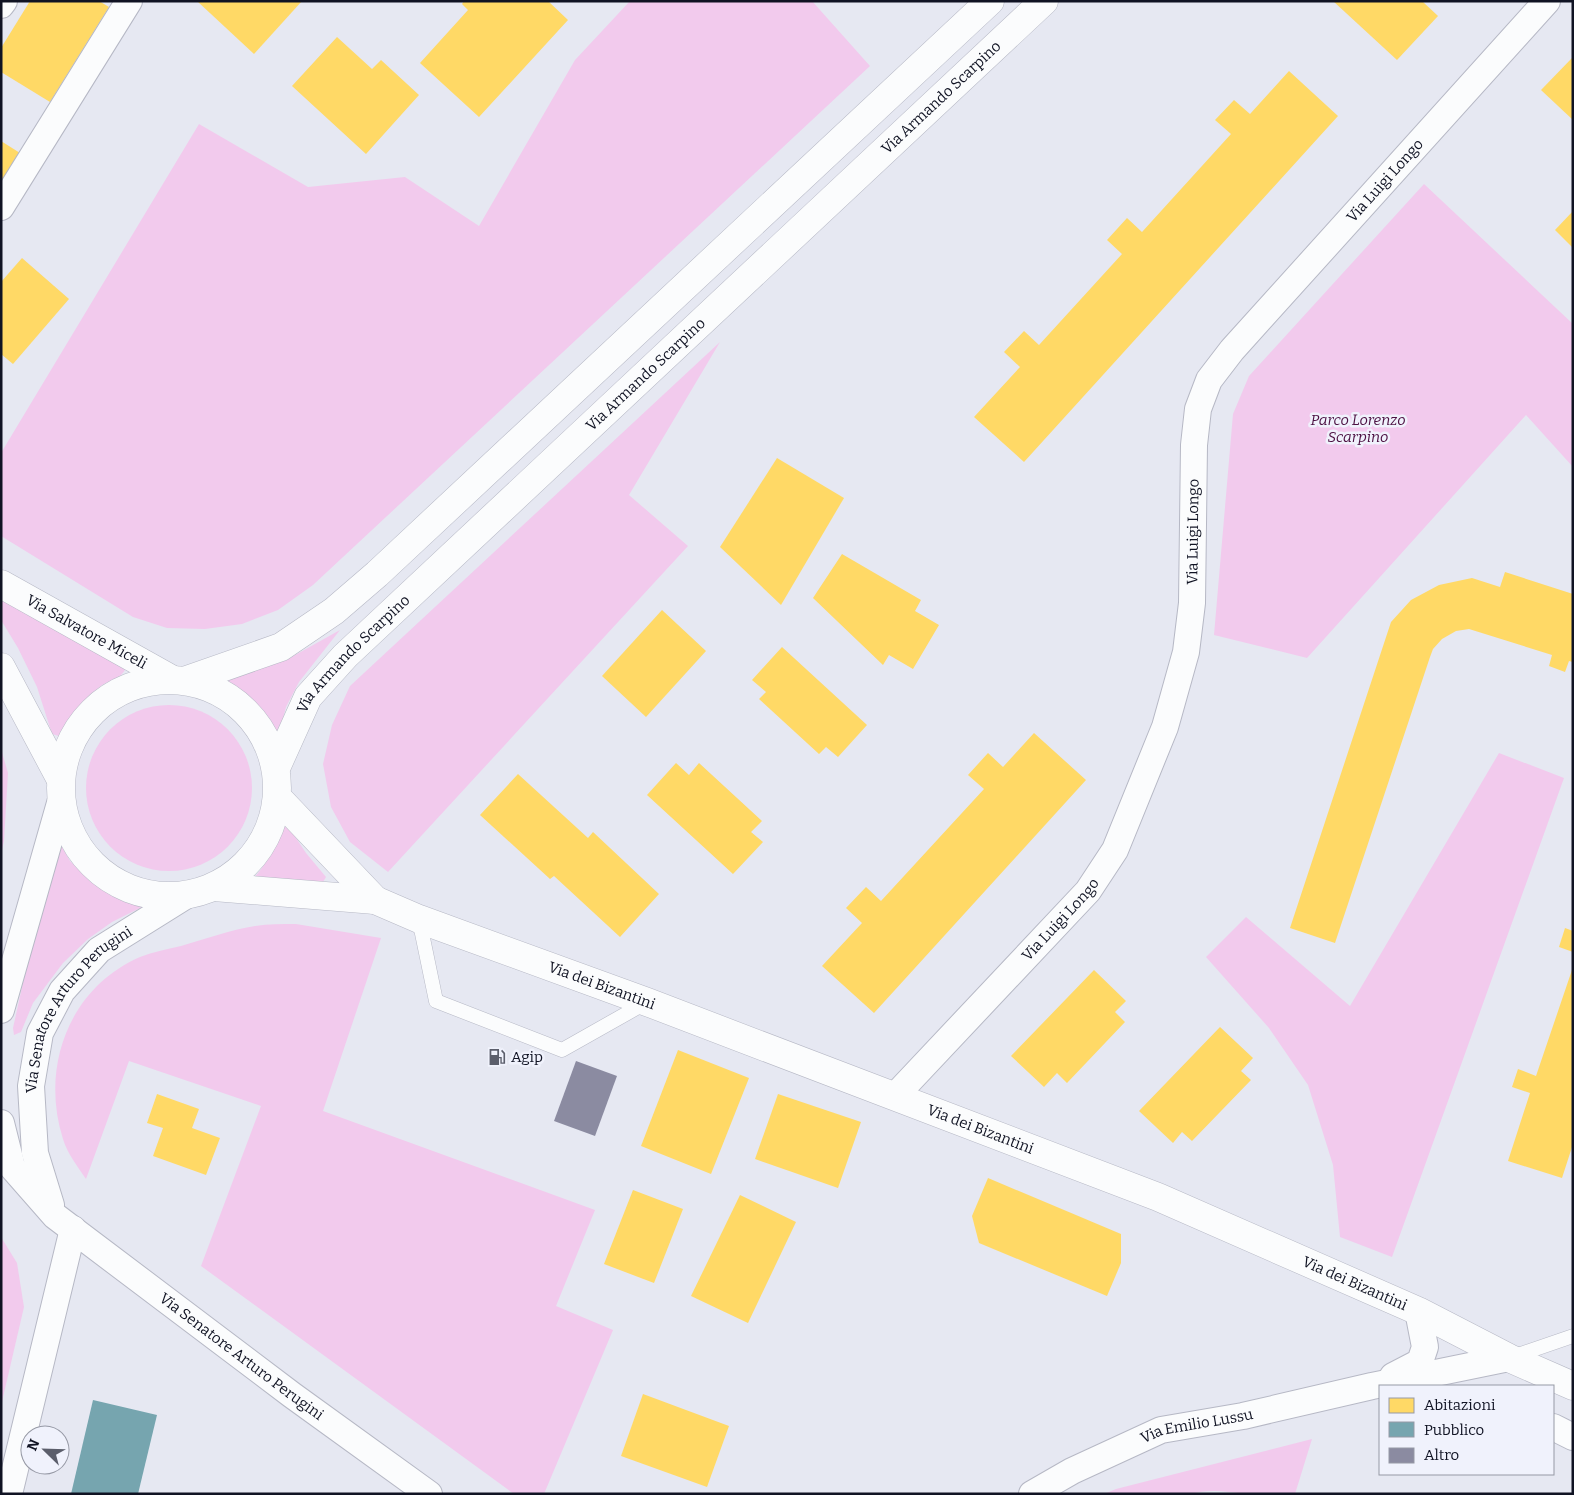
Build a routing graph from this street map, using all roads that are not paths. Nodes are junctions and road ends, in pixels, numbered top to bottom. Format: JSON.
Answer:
{"nodes":[{"id":1,"x":4,"y":1,"type":"edge"},
{"id":2,"x":129,"y":1,"type":"edge"},
{"id":3,"x":990,"y":1,"type":"edge"},
{"id":4,"x":1044,"y":1,"type":"edge"},
{"id":5,"x":1547,"y":1,"type":"edge"},
{"id":6,"x":1,"y":5,"type":"edge"},
{"id":7,"x":1,"y":208,"type":"edge"},
{"id":8,"x":1,"y":584,"type":"edge"},
{"id":9,"x":1,"y":666,"type":"edge"},
{"id":10,"x":179,"y":679,"type":"junction"},
{"id":11,"x":276,"y":768,"type":"junction"},
{"id":12,"x":60,"y":790,"type":"junction"},
{"id":13,"x":277,"y":797,"type":"junction"},
{"id":14,"x":214,"y":887,"type":"junction"},
{"id":15,"x":187,"y":896,"type":"junction"},
{"id":16,"x":375,"y":900,"type":"junction"},
{"id":17,"x":419,"y":919,"type":"junction"},
{"id":18,"x":647,"y":1002,"type":"junction"},
{"id":19,"x":1,"y":1010,"type":"edge"},
{"id":20,"x":895,"y":1096,"type":"junction"},
{"id":21,"x":1,"y":1123,"type":"edge"},
{"id":22,"x":64,"y":1222,"type":"junction"},
{"id":23,"x":1418,"y":1311,"type":"junction"},
{"id":24,"x":1573,"y":1336,"type":"edge"},
{"id":25,"x":1509,"y":1358,"type":"junction"},
{"id":26,"x":1535,"y":1378,"type":"edge"},
{"id":27,"x":1380,"y":1385,"type":"edge"},
{"id":28,"x":1385,"y":1385,"type":"edge"},
{"id":29,"x":1573,"y":1386,"type":"edge"},
{"id":30,"x":1376,"y":1387,"type":"edge"},
{"id":31,"x":1554,"y":1428,"type":"edge"},
{"id":32,"x":1573,"y":1437,"type":"edge"},
{"id":33,"x":9,"y":1494,"type":"edge"},
{"id":34,"x":429,"y":1494,"type":"edge"},
{"id":35,"x":1032,"y":1494,"type":"edge"}],
"edges":[{"from":1,"to":6,"type":"street"},
{"from":2,"to":7,"type":"street"},
{"from":3,"to":10,"type":"street"},
{"from":4,"to":11,"type":"street","name":"Via Armando Scarpino"},
{"from":5,"to":20,"type":"street","name":"Via Luigi Longo"},
{"from":8,"to":10,"type":"street","name":"Via Salvatore Miceli"},
{"from":9,"to":12,"type":"street"},
{"from":10,"to":11,"type":"street","name":"Via Salvatore Miceli"},
{"from":10,"to":12,"type":"street"},
{"from":11,"to":13,"type":"street"},
{"from":12,"to":15,"type":"street"},
{"from":12,"to":19,"type":"street"},
{"from":13,"to":14,"type":"street"},
{"from":13,"to":16,"type":"street","name":"Via dei Bizantini"},
{"from":14,"to":15,"type":"street"},
{"from":14,"to":16,"type":"street","name":"Via dei Bizantini"},
{"from":15,"to":22,"type":"street","name":"Via Senatore Arturo Perugini"},
{"from":16,"to":17,"type":"street","name":"Via dei Bizantini"},
{"from":17,"to":18,"type":"street","name":"Via dei Bizantini"},
{"from":17,"to":18,"type":"lane"},
{"from":18,"to":20,"type":"street","name":"Via dei Bizantini"},
{"from":20,"to":23,"type":"street","name":"Via dei Bizantini"},
{"from":21,"to":22,"type":"street","name":"Via Senatore Arturo Perugini"},
{"from":22,"to":33,"type":"street"},
{"from":22,"to":34,"type":"street","name":"Via Senatore Arturo Perugini"},
{"from":23,"to":25,"type":"street","name":"Via dei Bizantini"},
{"from":23,"to":27,"type":"street","name":"Via Emilio Lussu"},
{"from":24,"to":25,"type":"lane"},
{"from":25,"to":26,"type":"street","name":"Via dei Bizantini"},
{"from":25,"to":28,"type":"street","name":"Via Emilio Lussu"},
{"from":26,"to":29,"type":"street","name":"Via dei Bizantini"},
{"from":30,"to":35,"type":"street","name":"Via Emilio Lussu"},
{"from":31,"to":32,"type":"street"}]}
